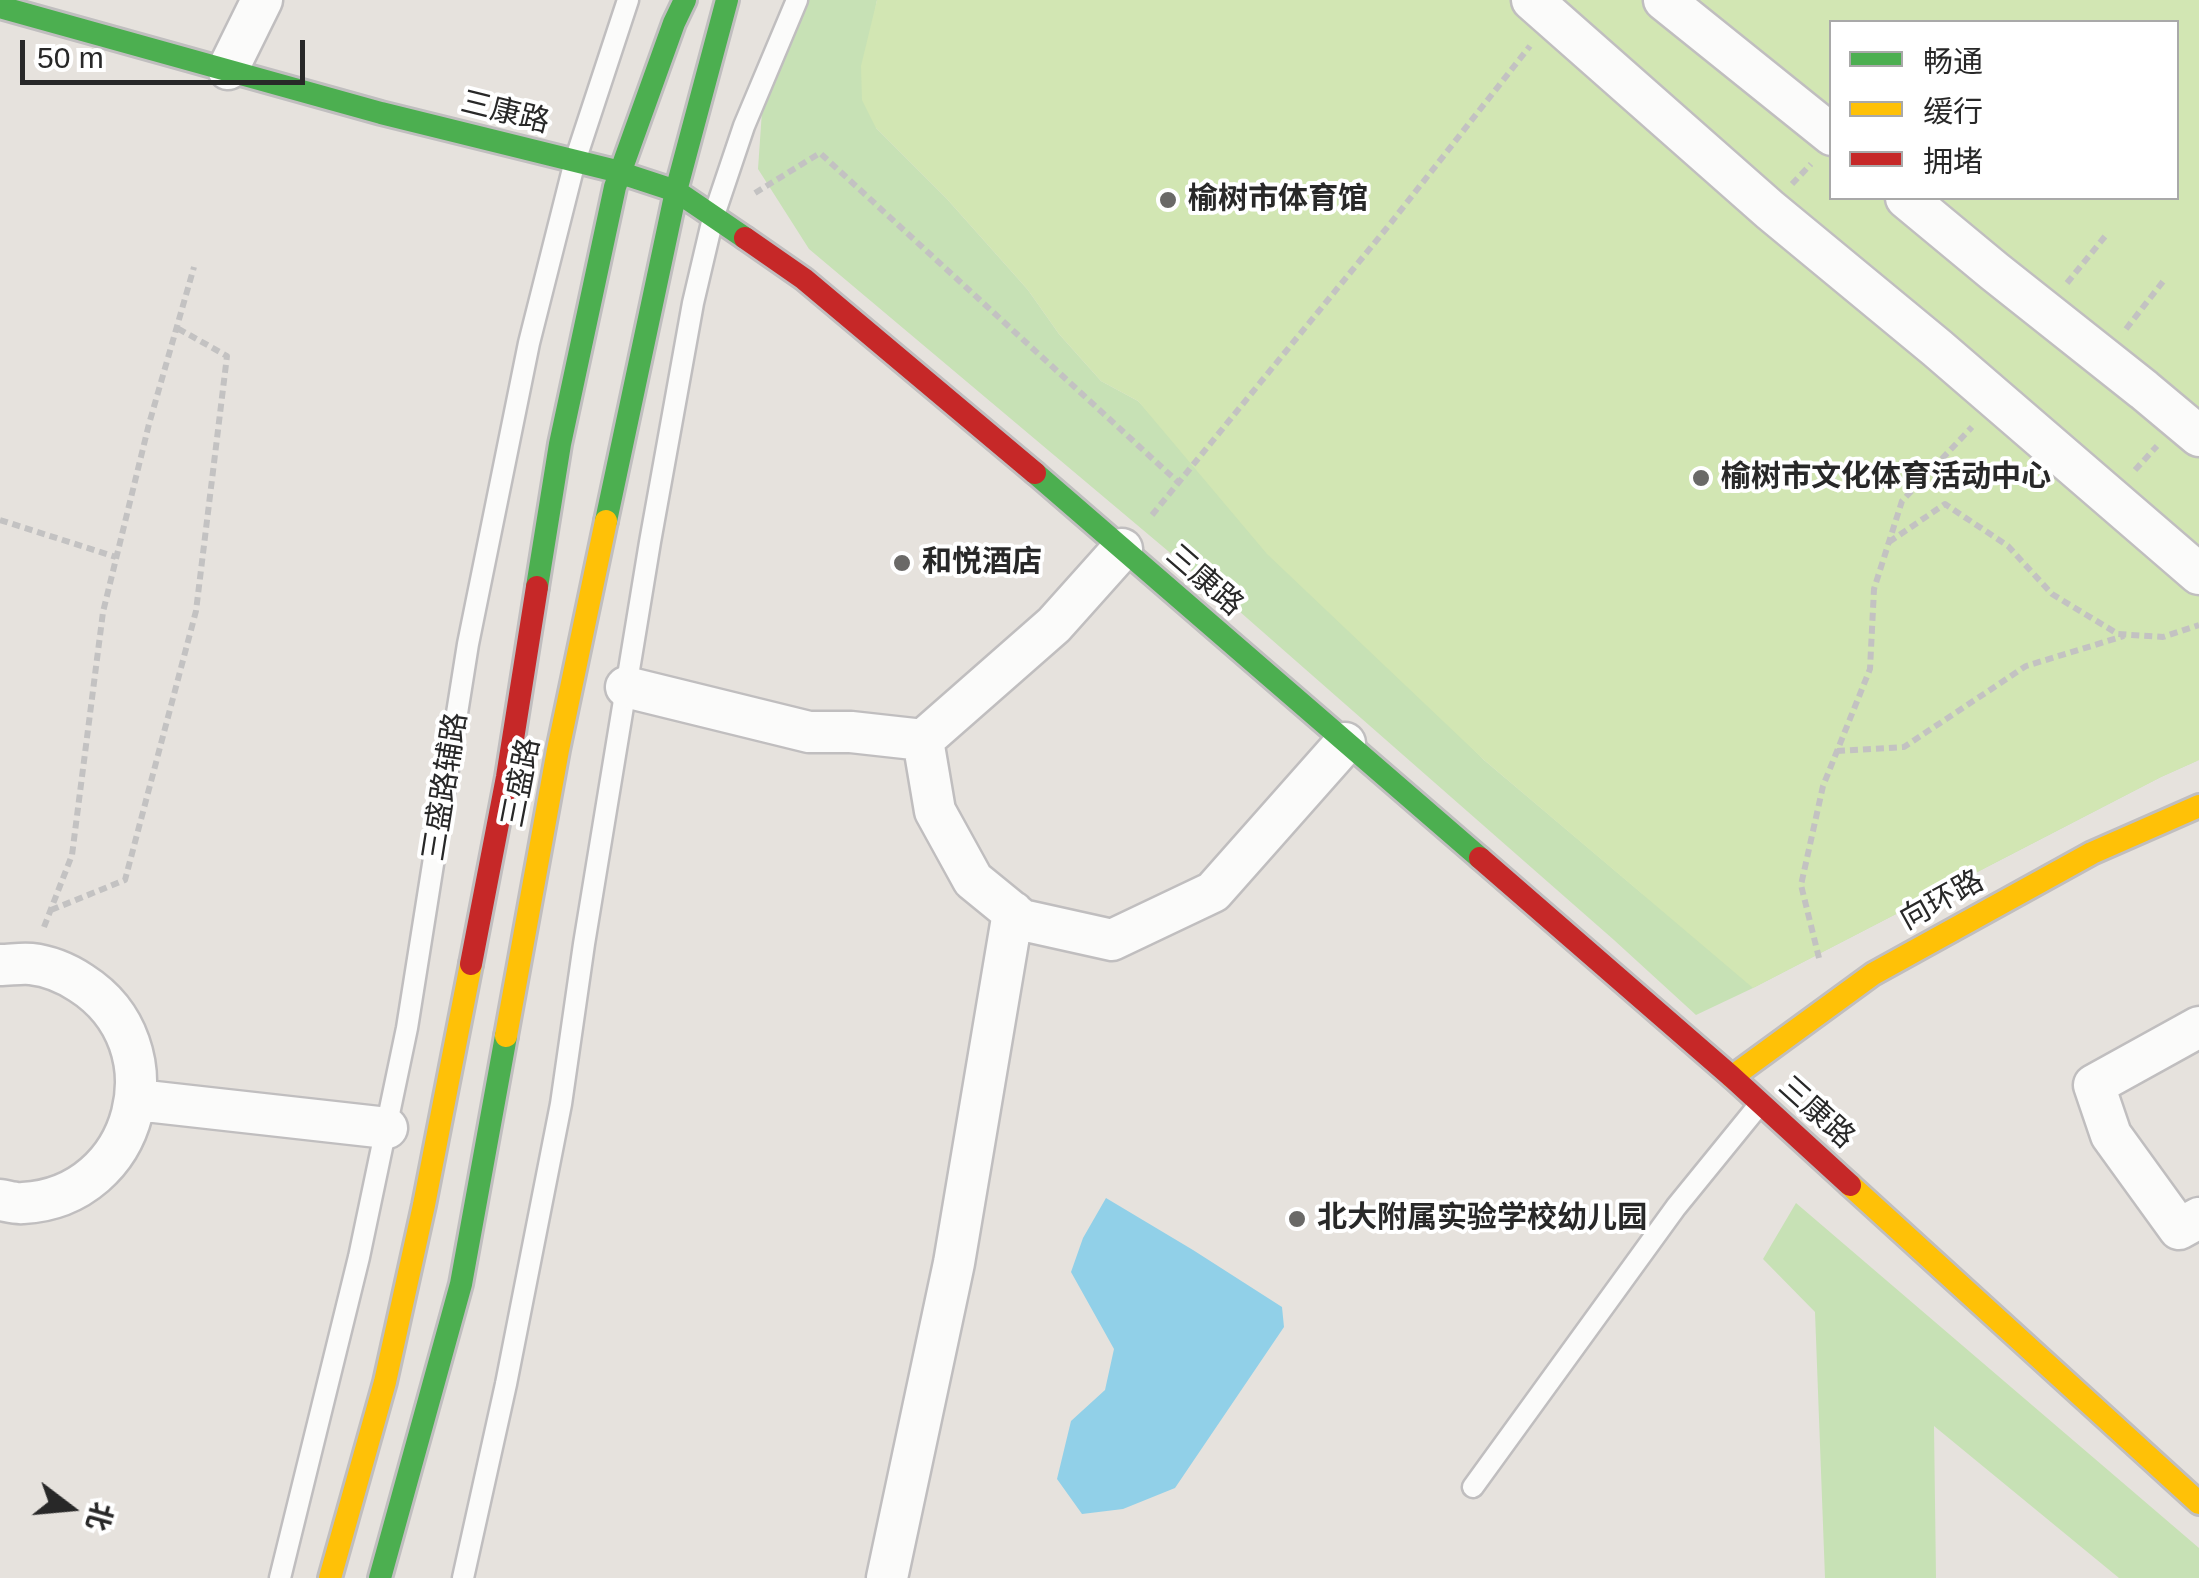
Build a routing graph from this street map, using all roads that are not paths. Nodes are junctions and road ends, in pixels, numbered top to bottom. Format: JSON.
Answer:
{"nodes":[{"id":1,"x":262,"y":0,"type":"edge"},
{"id":2,"x":628,"y":0,"type":"edge"},
{"id":3,"x":685,"y":0,"type":"edge"},
{"id":4,"x":727,"y":0,"type":"edge"},
{"id":5,"x":797,"y":0,"type":"edge"},
{"id":6,"x":1664,"y":0,"type":"edge"},
{"id":7,"x":0,"y":7,"type":"edge"},
{"id":8,"x":1542,"y":9,"type":"edge"},
{"id":9,"x":105,"y":16,"type":"edge"},
{"id":10,"x":228,"y":69,"type":"junction"},
{"id":11,"x":1825,"y":144,"type":"edge"},
{"id":12,"x":575,"y":161,"type":"junction"},
{"id":13,"x":620,"y":173,"type":"junction"},
{"id":14,"x":676,"y":191,"type":"junction"},
{"id":15,"x":1908,"y":200,"type":"edge"},
{"id":16,"x":712,"y":218,"type":"junction"},
{"id":17,"x":2190,"y":428,"type":"edge"},
{"id":18,"x":1122,"y":549,"type":"junction"},
{"id":19,"x":2199,"y":574,"type":"edge"},
{"id":20,"x":626,"y":687,"type":"junction"},
{"id":21,"x":923,"y":740,"type":"junction"},
{"id":22,"x":1346,"y":744,"type":"junction"},
{"id":23,"x":2199,"y":806,"type":"edge"},
{"id":24,"x":1013,"y":912,"type":"junction"},
{"id":25,"x":15,"y":964,"type":"edge"},
{"id":26,"x":2199,"y":1027,"type":"edge"},
{"id":27,"x":1732,"y":1077,"type":"junction"},
{"id":28,"x":137,"y":1100,"type":"junction"},
{"id":29,"x":1760,"y":1103,"type":"junction"},
{"id":30,"x":386,"y":1128,"type":"junction"},
{"id":31,"x":0,"y":1200,"type":"edge"},
{"id":32,"x":2199,"y":1218,"type":"edge"},
{"id":33,"x":2190,"y":1482,"type":"edge"},
{"id":34,"x":1472,"y":1486,"type":"dead end"},
{"id":35,"x":280,"y":1578,"type":"edge"},
{"id":36,"x":330,"y":1578,"type":"edge"},
{"id":37,"x":380,"y":1578,"type":"edge"},
{"id":38,"x":464,"y":1578,"type":"edge"},
{"id":39,"x":887,"y":1578,"type":"edge"}],
"edges":[{"from":1,"to":10,"type":"street"},
{"from":2,"to":12,"type":"lane","name":"三盛路辅路"},
{"from":3,"to":13,"type":"street"},
{"from":4,"to":14,"type":"street","name":"三盛路"},
{"from":5,"to":16,"type":"lane"},
{"from":6,"to":11,"type":"street"},
{"from":7,"to":9,"type":"street","name":"三康路"},
{"from":8,"to":19,"type":"street"},
{"from":9,"to":10,"type":"street","name":"三康路"},
{"from":10,"to":12,"type":"street","name":"三康路"},
{"from":12,"to":13,"type":"street","name":"三康路"},
{"from":12,"to":30,"type":"lane","name":"三盛路辅路"},
{"from":13,"to":14,"type":"street","name":"三康路"},
{"from":13,"to":36,"type":"street"},
{"from":14,"to":16,"type":"street","name":"三康路"},
{"from":14,"to":37,"type":"street","name":"三盛路"},
{"from":15,"to":17,"type":"street"},
{"from":16,"to":18,"type":"street","name":"三康路"},
{"from":16,"to":20,"type":"lane"},
{"from":18,"to":21,"type":"street"},
{"from":18,"to":22,"type":"street","name":"三康路"},
{"from":20,"to":21,"type":"street"},
{"from":20,"to":38,"type":"lane"},
{"from":21,"to":24,"type":"street"},
{"from":22,"to":24,"type":"street"},
{"from":22,"to":27,"type":"street","name":"三康路"},
{"from":23,"to":27,"type":"street","name":"向环路"},
{"from":24,"to":39,"type":"street"},
{"from":25,"to":28,"type":"street"},
{"from":26,"to":32,"type":"street"},
{"from":27,"to":29,"type":"street","name":"三康路"},
{"from":28,"to":30,"type":"street"},
{"from":28,"to":31,"type":"street"},
{"from":29,"to":33,"type":"street","name":"三康路"},
{"from":29,"to":34,"type":"lane"},
{"from":30,"to":35,"type":"lane","name":"三盛路辅路"}]}
